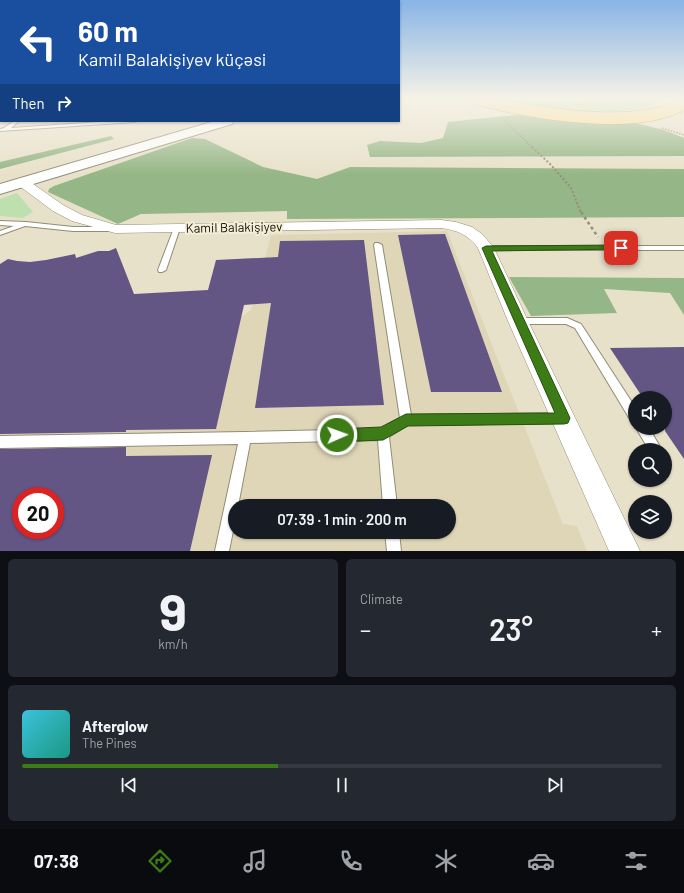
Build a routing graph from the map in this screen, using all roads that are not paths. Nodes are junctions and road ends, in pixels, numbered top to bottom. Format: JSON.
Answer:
{"nodes":[{"id":1,"x":12,"y":124,"type":"edge"},
{"id":2,"x":95,"y":124,"type":"edge"},
{"id":3,"x":194,"y":124,"type":"edge"},
{"id":4,"x":219,"y":124,"type":"edge"},
{"id":5,"x":2,"y":130,"type":"edge"},
{"id":6,"x":0,"y":179,"type":"edge"},
{"id":7,"x":22,"y":182,"type":"junction"},
{"id":8,"x":0,"y":189,"type":"edge"},
{"id":9,"x":0,"y":223,"type":"edge"},
{"id":10,"x":26,"y":224,"type":"junction"},
{"id":11,"x":177,"y":228,"type":"junction"},
{"id":12,"x":115,"y":229,"type":"junction"},
{"id":13,"x":0,"y":233,"type":"edge"},
{"id":14,"x":378,"y":245,"type":"dead end"},
{"id":15,"x":486,"y":248,"type":"junction"},
{"id":16,"x":684,"y":248,"type":"edge"},
{"id":17,"x":162,"y":270,"type":"dead end"},
{"id":18,"x":518,"y":321,"type":"junction"},
{"id":19,"x":628,"y":406,"type":"edge"},
{"id":20,"x":564,"y":418,"type":"junction"},
{"id":21,"x":406,"y":420,"type":"junction"},
{"id":22,"x":383,"y":434,"type":"junction"},
{"id":23,"x":244,"y":438,"type":"junction"},
{"id":24,"x":0,"y":442,"type":"edge"},
{"id":25,"x":389,"y":499,"type":"edge"},
{"id":26,"x":393,"y":539,"type":"edge"},
{"id":27,"x":222,"y":551,"type":"edge"},
{"id":28,"x":394,"y":551,"type":"edge"},
{"id":29,"x":625,"y":551,"type":"edge"}],
"edges":[{"from":1,"to":5,"type":"lane"},
{"from":2,"to":5,"type":"lane"},
{"from":3,"to":6,"type":"main road"},
{"from":4,"to":7,"type":"main road"},
{"from":7,"to":8,"type":"main road"},
{"from":7,"to":12,"type":"street","name":"Kamil Balakişiyev"},
{"from":9,"to":10,"type":"lane"},
{"from":10,"to":12,"type":"lane"},
{"from":10,"to":13,"type":"lane"},
{"from":11,"to":12,"type":"street","name":"Kamil Balakişiyev"},
{"from":11,"to":15,"type":"street","name":"Kamil Balakişiyev"},
{"from":11,"to":17,"type":"lane"},
{"from":14,"to":21,"type":"lane"},
{"from":15,"to":16,"type":"lane"},
{"from":15,"to":18,"type":"street"},
{"from":18,"to":19,"type":"lane"},
{"from":18,"to":20,"type":"street"},
{"from":20,"to":21,"type":"lane"},
{"from":20,"to":29,"type":"street"},
{"from":21,"to":22,"type":"lane"},
{"from":22,"to":23,"type":"lane"},
{"from":22,"to":25,"type":"lane"},
{"from":23,"to":24,"type":"lane"},
{"from":23,"to":27,"type":"lane"},
{"from":26,"to":28,"type":"lane"}]}
